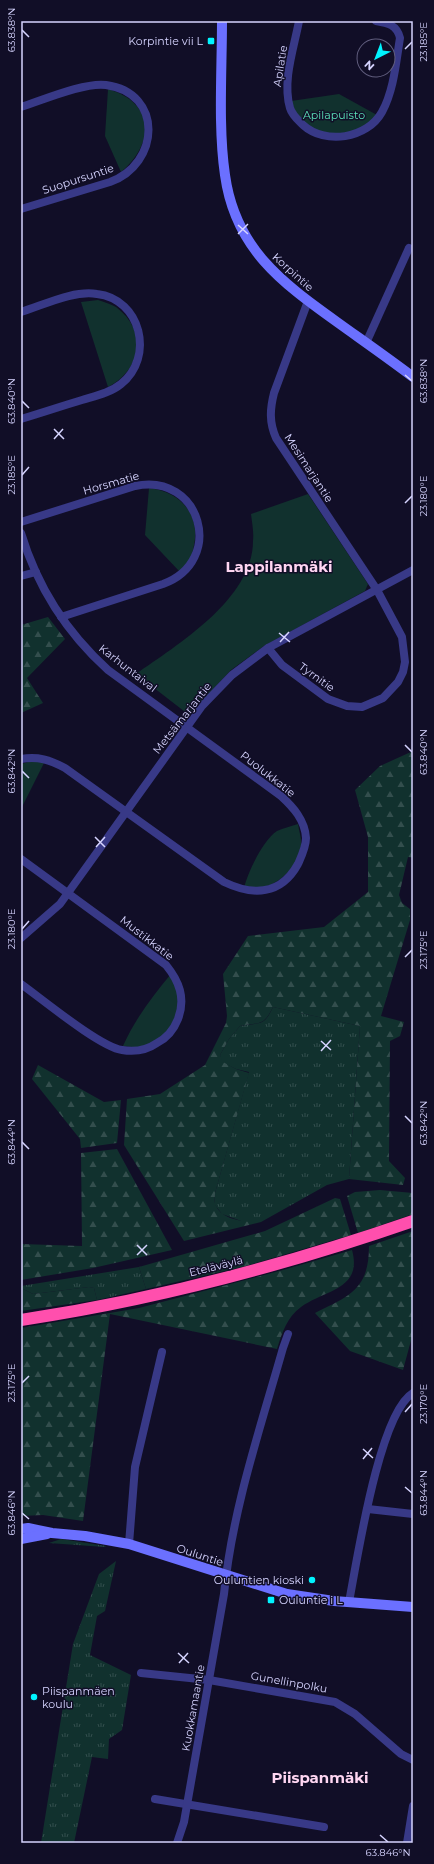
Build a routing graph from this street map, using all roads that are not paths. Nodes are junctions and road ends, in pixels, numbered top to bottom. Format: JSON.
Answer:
{"nodes":[{"id":1,"x":222,"y":21,"type":"edge"},
{"id":2,"x":299,"y":21,"type":"edge"},
{"id":3,"x":376,"y":21,"type":"edge"},
{"id":4,"x":21,"y":107,"type":"edge"},
{"id":5,"x":21,"y":208,"type":"edge"},
{"id":6,"x":409,"y":248,"type":"dead end"},
{"id":7,"x":308,"y":301,"type":"junction"},
{"id":8,"x":21,"y":312,"type":"edge"},
{"id":9,"x":366,"y":343,"type":"junction"},
{"id":10,"x":413,"y":376,"type":"edge"},
{"id":11,"x":21,"y":419,"type":"edge"},
{"id":12,"x":21,"y":522,"type":"edge"},
{"id":13,"x":21,"y":533,"type":"edge"},
{"id":14,"x":413,"y":570,"type":"edge"},
{"id":15,"x":36,"y":572,"type":"junction"},
{"id":16,"x":21,"y":576,"type":"edge"},
{"id":17,"x":376,"y":590,"type":"junction"},
{"id":18,"x":61,"y":617,"type":"junction"},
{"id":19,"x":268,"y":648,"type":"junction"},
{"id":20,"x":187,"y":727,"type":"junction"},
{"id":21,"x":21,"y":759,"type":"edge"},
{"id":22,"x":126,"y":812,"type":"junction"},
{"id":23,"x":21,"y":859,"type":"edge"},
{"id":24,"x":68,"y":892,"type":"junction"},
{"id":25,"x":21,"y":938,"type":"edge"},
{"id":26,"x":21,"y":984,"type":"edge"},
{"id":27,"x":413,"y":1221,"type":"edge"},
{"id":28,"x":21,"y":1320,"type":"edge"},
{"id":29,"x":288,"y":1334,"type":"dead end"},
{"id":30,"x":162,"y":1352,"type":"dead end"},
{"id":31,"x":413,"y":1393,"type":"edge"},
{"id":32,"x":368,"y":1509,"type":"junction"},
{"id":33,"x":413,"y":1514,"type":"edge"},
{"id":34,"x":21,"y":1529,"type":"edge"},
{"id":35,"x":52,"y":1533,"type":"junction"},
{"id":36,"x":21,"y":1539,"type":"edge"},
{"id":37,"x":128,"y":1544,"type":"junction"},
{"id":38,"x":225,"y":1576,"type":"junction"},
{"id":39,"x":349,"y":1602,"type":"junction"},
{"id":40,"x":413,"y":1607,"type":"edge"},
{"id":41,"x":141,"y":1673,"type":"dead end"},
{"id":42,"x":210,"y":1680,"type":"junction"},
{"id":43,"x":413,"y":1760,"type":"edge"},
{"id":44,"x":155,"y":1799,"type":"dead end"},
{"id":45,"x":187,"y":1804,"type":"junction"},
{"id":46,"x":413,"y":1806,"type":"edge"},
{"id":47,"x":324,"y":1828,"type":"dead end"},
{"id":48,"x":177,"y":1843,"type":"edge"},
{"id":49,"x":407,"y":1843,"type":"edge"}],
"edges":[{"from":1,"to":7,"type":"street","name":"Korpintie"},
{"from":2,"to":3,"type":"street","name":"Apilatie"},
{"from":4,"to":5,"type":"street","name":"Suopursuntie"},
{"from":6,"to":9,"type":"street"},
{"from":7,"to":9,"type":"street","name":"Korpintie"},
{"from":7,"to":17,"type":"street","name":"Mesimarjantie"},
{"from":8,"to":11,"type":"street"},
{"from":9,"to":10,"type":"street","name":"Korpintie"},
{"from":12,"to":18,"type":"street","name":"Horsmatie"},
{"from":13,"to":15,"type":"street","name":"Karhuntaival"},
{"from":14,"to":17,"type":"street","name":"Metsämarjantie"},
{"from":15,"to":16,"type":"street"},
{"from":15,"to":18,"type":"street","name":"Karhuntaival"},
{"from":17,"to":19,"type":"street","name":"Metsämarjantie"},
{"from":17,"to":19,"type":"street","name":"Tyrnitie"},
{"from":18,"to":20,"type":"street","name":"Karhuntaival"},
{"from":19,"to":20,"type":"street","name":"Metsämarjantie"},
{"from":20,"to":22,"type":"street","name":"Metsämarjantie"},
{"from":20,"to":22,"type":"street","name":"Puolukkatie"},
{"from":21,"to":22,"type":"street","name":"Puolukkatie"},
{"from":22,"to":24,"type":"street","name":"Metsämarjantie"},
{"from":23,"to":24,"type":"street","name":"Mustikkatie"},
{"from":24,"to":25,"type":"street","name":"Metsämarjantie"},
{"from":24,"to":26,"type":"street","name":"Mustikkatie"},
{"from":27,"to":28,"type":"highway","name":"Eteläväylä"},
{"from":29,"to":38,"type":"street","name":"Kuokkamaantie"},
{"from":30,"to":37,"type":"street"},
{"from":31,"to":32,"type":"street"},
{"from":32,"to":33,"type":"street"},
{"from":32,"to":39,"type":"street"},
{"from":34,"to":35,"type":"street","name":"Ouluntie"},
{"from":35,"to":36,"type":"street","name":"Ouluntie"},
{"from":35,"to":37,"type":"street","name":"Ouluntie"},
{"from":37,"to":38,"type":"street","name":"Ouluntie"},
{"from":38,"to":39,"type":"street","name":"Ouluntie"},
{"from":38,"to":42,"type":"street","name":"Kuokkamaantie"},
{"from":39,"to":40,"type":"street","name":"Ouluntie"},
{"from":41,"to":42,"type":"street","name":"Gunellinpolku"},
{"from":42,"to":43,"type":"street","name":"Gunellinpolku"},
{"from":42,"to":45,"type":"street","name":"Kuokkamaantie"},
{"from":44,"to":45,"type":"street"},
{"from":45,"to":47,"type":"street"},
{"from":45,"to":48,"type":"street","name":"Kuokkamaantie"},
{"from":46,"to":49,"type":"street"}]}
